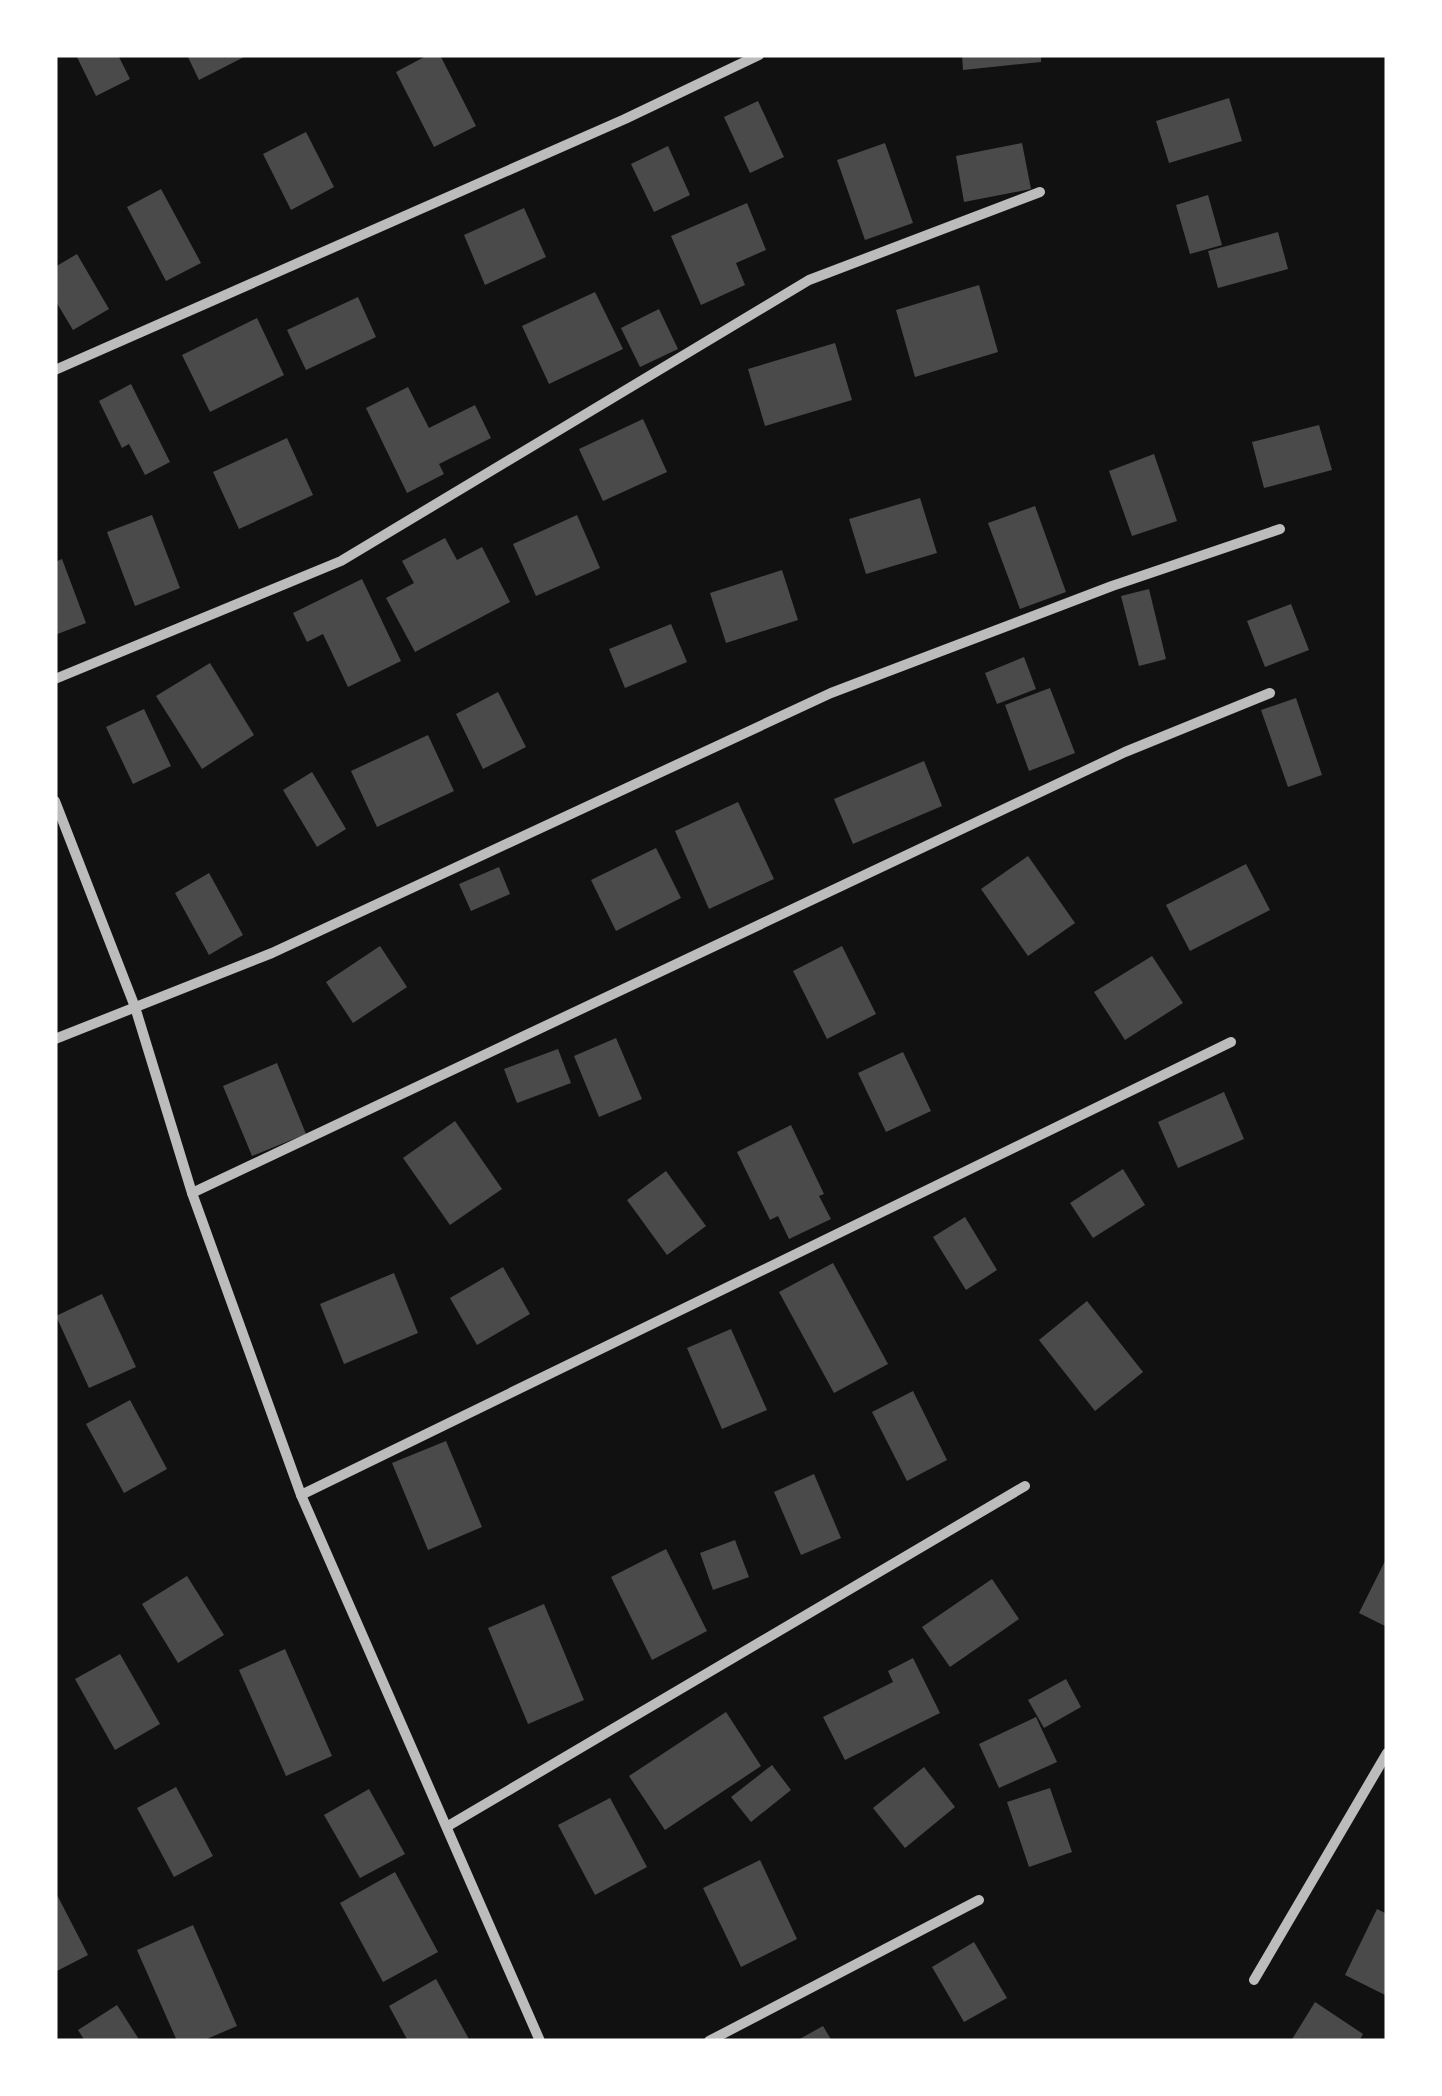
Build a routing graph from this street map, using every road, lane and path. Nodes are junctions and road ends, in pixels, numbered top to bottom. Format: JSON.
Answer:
{"nodes":[{"id":1,"x":759,"y":55,"type":"edge"},
{"id":2,"x":1040,"y":192,"type":"dead end"},
{"id":3,"x":55,"y":370,"type":"edge"},
{"id":4,"x":1280,"y":529,"type":"dead end"},
{"id":5,"x":55,"y":680,"type":"edge"},
{"id":6,"x":1270,"y":692,"type":"dead end"},
{"id":7,"x":55,"y":801,"type":"edge"},
{"id":8,"x":135,"y":1007,"type":"junction"},
{"id":9,"x":55,"y":1039,"type":"edge"},
{"id":10,"x":1230,"y":1042,"type":"dead end"},
{"id":11,"x":192,"y":1193,"type":"junction"},
{"id":12,"x":1025,"y":1486,"type":"dead end"},
{"id":13,"x":301,"y":1495,"type":"junction"},
{"id":14,"x":1387,"y":1754,"type":"edge"},
{"id":15,"x":448,"y":1826,"type":"junction"},
{"id":16,"x":979,"y":1900,"type":"dead end"},
{"id":17,"x":1254,"y":1980,"type":"dead end"},
{"id":18,"x":540,"y":2041,"type":"edge"},
{"id":19,"x":709,"y":2041,"type":"edge"}],
"edges":[{"from":1,"to":3,"type":"street"},
{"from":2,"to":5,"type":"street"},
{"from":4,"to":8,"type":"street"},
{"from":6,"to":11,"type":"street"},
{"from":7,"to":8,"type":"street"},
{"from":8,"to":9,"type":"street"},
{"from":8,"to":11,"type":"street"},
{"from":10,"to":13,"type":"street"},
{"from":11,"to":13,"type":"street"},
{"from":12,"to":15,"type":"street"},
{"from":13,"to":15,"type":"street"},
{"from":14,"to":17,"type":"street"},
{"from":15,"to":18,"type":"street"},
{"from":16,"to":19,"type":"street"}]}
